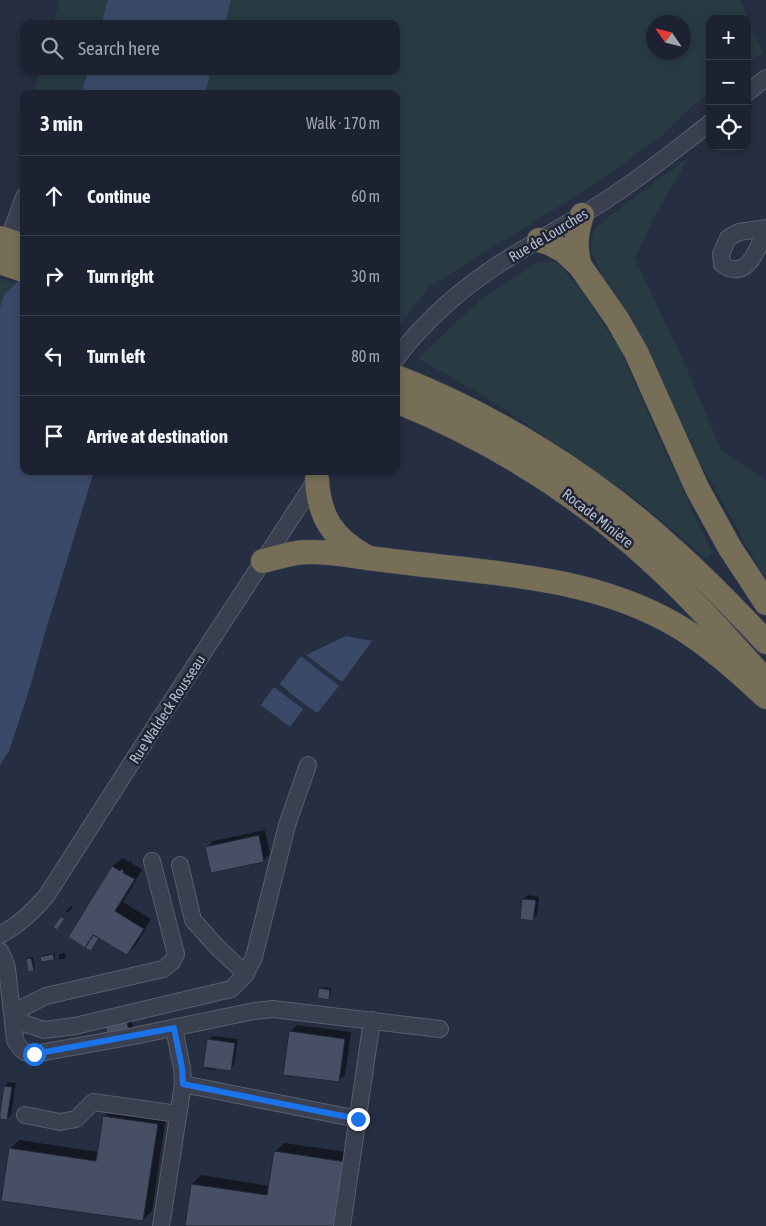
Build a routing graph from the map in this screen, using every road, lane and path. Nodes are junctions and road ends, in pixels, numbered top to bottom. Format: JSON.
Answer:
{"nodes":[{"id":1,"x":766,"y":78,"type":"edge"},
{"id":2,"x":751,"y":90,"type":"edge"},
{"id":3,"x":706,"y":126,"type":"edge"},
{"id":4,"x":20,"y":208,"type":"edge"},
{"id":5,"x":582,"y":214,"type":"junction"},
{"id":6,"x":0,"y":238,"type":"edge"},
{"id":7,"x":539,"y":240,"type":"junction"},
{"id":8,"x":20,"y":245,"type":"edge"},
{"id":9,"x":0,"y":262,"type":"edge"},
{"id":10,"x":580,"y":266,"type":"junction"},
{"id":11,"x":20,"y":269,"type":"edge"},
{"id":12,"x":400,"y":354,"type":"edge"},
{"id":13,"x":400,"y":379,"type":"edge"},
{"id":14,"x":402,"y":403,"type":"edge"},
{"id":15,"x":319,"y":475,"type":"edge"},
{"id":16,"x":368,"y":558,"type":"junction"},
{"id":17,"x":263,"y":561,"type":"junction"},
{"id":18,"x":766,"y":603,"type":"edge"},
{"id":19,"x":766,"y":642,"type":"edge"},
{"id":20,"x":766,"y":681,"type":"edge"},
{"id":21,"x":766,"y":697,"type":"edge"},
{"id":22,"x":308,"y":765,"type":"dead end"},
{"id":23,"x":152,"y":861,"type":"dead end"},
{"id":24,"x":180,"y":865,"type":"dead end"},
{"id":25,"x":0,"y":935,"type":"edge"},
{"id":26,"x":0,"y":951,"type":"edge"},
{"id":27,"x":246,"y":974,"type":"junction"},
{"id":28,"x":12,"y":1013,"type":"junction"},
{"id":29,"x":372,"y":1020,"type":"junction"},
{"id":30,"x":174,"y":1028,"type":"junction"},
{"id":31,"x":440,"y":1029,"type":"dead end"},
{"id":32,"x":183,"y":1084,"type":"junction"},
{"id":33,"x":178,"y":1114,"type":"junction"},
{"id":34,"x":25,"y":1115,"type":"dead end"},
{"id":35,"x":358,"y":1119,"type":"junction"},
{"id":36,"x":161,"y":1226,"type":"edge"},
{"id":37,"x":342,"y":1226,"type":"edge"}],
"edges":[{"from":1,"to":2,"type":"street"},
{"from":3,"to":5,"type":"street","name":"Rue de Lourches"},
{"from":4,"to":9,"type":"street"},
{"from":5,"to":7,"type":"street","name":"Rue de Lourches"},
{"from":5,"to":10,"type":"highway"},
{"from":6,"to":8,"type":"highway","bridge":true},
{"from":7,"to":10,"type":"highway"},
{"from":7,"to":12,"type":"street","name":"Rue de Lourches"},
{"from":9,"to":11,"type":"highway","bridge":true},
{"from":10,"to":18,"type":"highway"},
{"from":13,"to":19,"type":"highway","name":"Rocade Minière"},
{"from":14,"to":20,"type":"highway","name":"Rocade Minière"},
{"from":15,"to":16,"type":"highway"},
{"from":15,"to":17,"type":"street","name":"Rue Waldeck Rousseau"},
{"from":16,"to":17,"type":"highway"},
{"from":16,"to":21,"type":"highway"},
{"from":17,"to":25,"type":"street","name":"Rue Waldeck Rousseau"},
{"from":22,"to":27,"type":"street"},
{"from":23,"to":28,"type":"street"},
{"from":24,"to":27,"type":"street"},
{"from":26,"to":28,"type":"street"},
{"from":27,"to":28,"type":"street"},
{"from":28,"to":30,"type":"street"},
{"from":29,"to":30,"type":"street"},
{"from":29,"to":31,"type":"street"},
{"from":29,"to":35,"type":"street"},
{"from":30,"to":32,"type":"street"},
{"from":32,"to":33,"type":"street"},
{"from":32,"to":35,"type":"street"},
{"from":33,"to":34,"type":"street"},
{"from":33,"to":36,"type":"street"},
{"from":35,"to":37,"type":"street"}]}
